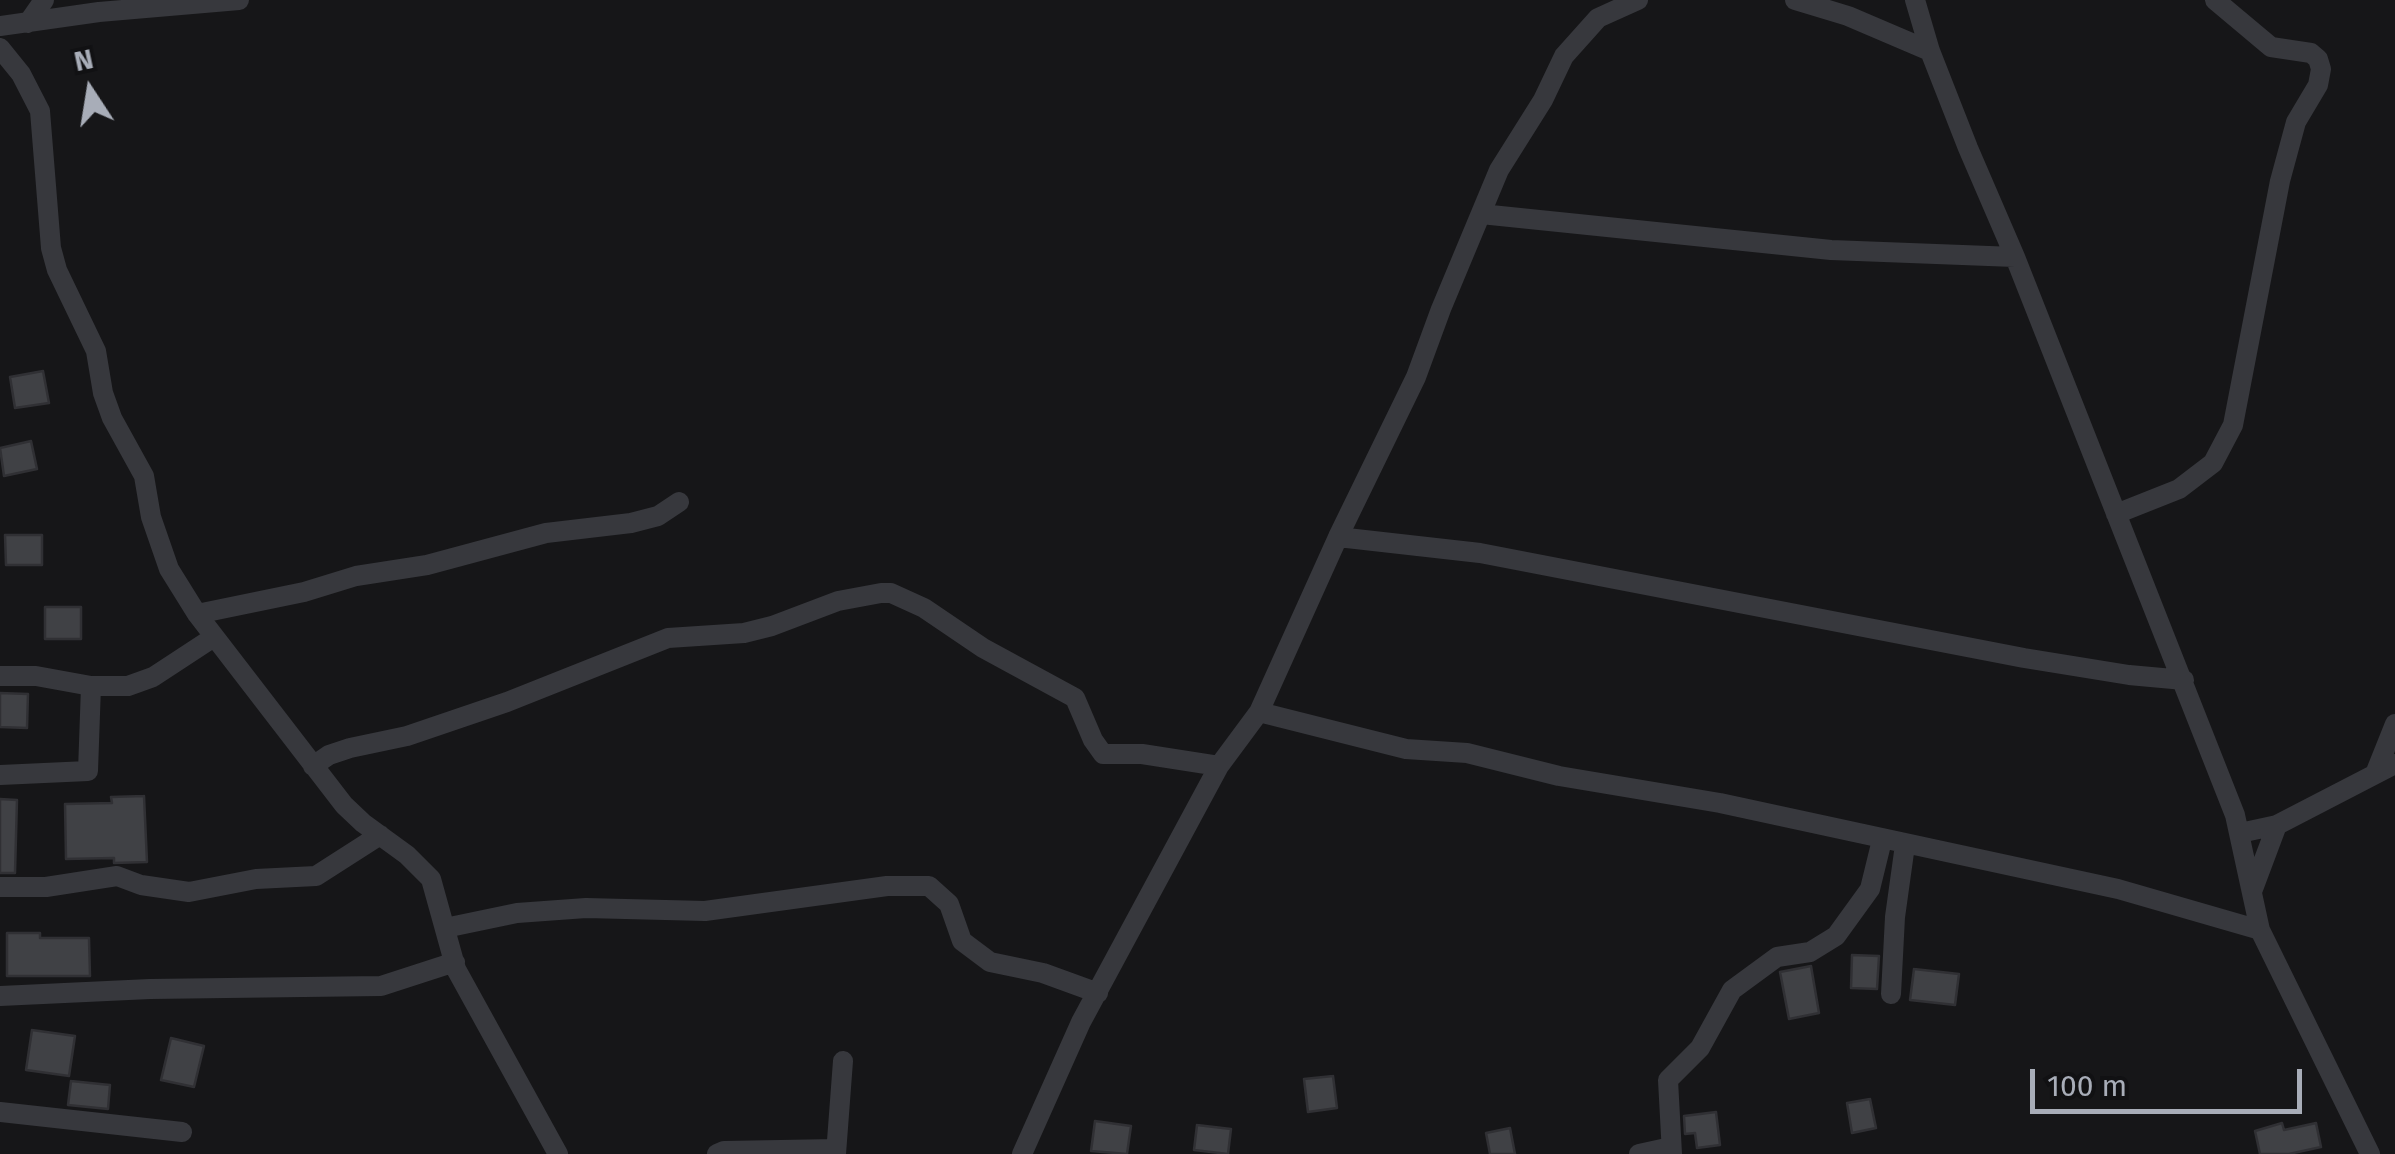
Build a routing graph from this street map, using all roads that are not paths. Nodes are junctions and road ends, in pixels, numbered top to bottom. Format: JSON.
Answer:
{"nodes":[{"id":1,"x":44,"y":0,"type":"edge"},
{"id":2,"x":239,"y":0,"type":"edge"},
{"id":3,"x":1638,"y":0,"type":"edge"},
{"id":4,"x":1794,"y":0,"type":"edge"},
{"id":5,"x":1915,"y":0,"type":"edge"},
{"id":6,"x":2215,"y":0,"type":"edge"},
{"id":7,"x":71,"y":8,"type":"edge"},
{"id":8,"x":28,"y":23,"type":"junction"},
{"id":9,"x":0,"y":26,"type":"edge"},
{"id":10,"x":0,"y":48,"type":"edge"},
{"id":11,"x":1930,"y":51,"type":"junction"},
{"id":12,"x":1481,"y":214,"type":"junction"},
{"id":13,"x":2016,"y":257,"type":"junction"},
{"id":14,"x":679,"y":502,"type":"dead end"},
{"id":15,"x":2116,"y":514,"type":"junction"},
{"id":16,"x":1338,"y":537,"type":"junction"},
{"id":17,"x":196,"y":614,"type":"junction"},
{"id":18,"x":214,"y":637,"type":"junction"},
{"id":19,"x":0,"y":676,"type":"edge"},
{"id":20,"x":2184,"y":680,"type":"junction"},
{"id":21,"x":91,"y":686,"type":"junction"},
{"id":22,"x":1260,"y":712,"type":"junction"},
{"id":23,"x":2395,"y":724,"type":"edge"},
{"id":24,"x":2395,"y":764,"type":"edge"},
{"id":25,"x":313,"y":766,"type":"junction"},
{"id":26,"x":1219,"y":766,"type":"junction"},
{"id":27,"x":2375,"y":774,"type":"junction"},
{"id":28,"x":0,"y":776,"type":"edge"},
{"id":29,"x":2277,"y":826,"type":"junction"},
{"id":30,"x":2240,"y":833,"type":"junction"},
{"id":31,"x":380,"y":835,"type":"junction"},
{"id":32,"x":1882,"y":840,"type":"junction"},
{"id":33,"x":1906,"y":845,"type":"junction"},
{"id":34,"x":0,"y":886,"type":"edge"},
{"id":35,"x":2253,"y":889,"type":"junction"},
{"id":36,"x":444,"y":928,"type":"junction"},
{"id":37,"x":2260,"y":930,"type":"junction"},
{"id":38,"x":455,"y":962,"type":"junction"},
{"id":39,"x":1098,"y":992,"type":"junction"},
{"id":40,"x":1892,"y":994,"type":"dead end"},
{"id":41,"x":0,"y":996,"type":"edge"},
{"id":42,"x":843,"y":1061,"type":"dead end"},
{"id":43,"x":0,"y":1112,"type":"edge"},
{"id":44,"x":182,"y":1132,"type":"dead end"},
{"id":45,"x":1672,"y":1150,"type":"edge"},
{"id":46,"x":836,"y":1152,"type":"edge"},
{"id":47,"x":558,"y":1154,"type":"edge"},
{"id":48,"x":717,"y":1154,"type":"edge"},
{"id":49,"x":1022,"y":1154,"type":"edge"},
{"id":50,"x":1639,"y":1154,"type":"edge"},
{"id":51,"x":2370,"y":1154,"type":"edge"}],
"edges":[{"from":1,"to":8,"type":"street"},
{"from":2,"to":7,"type":"street"},
{"from":3,"to":12,"type":"street"},
{"from":4,"to":11,"type":"street"},
{"from":5,"to":11,"type":"street"},
{"from":6,"to":15,"type":"street"},
{"from":7,"to":8,"type":"street"},
{"from":8,"to":9,"type":"street"},
{"from":10,"to":17,"type":"street"},
{"from":11,"to":13,"type":"street"},
{"from":12,"to":13,"type":"street"},
{"from":12,"to":16,"type":"street"},
{"from":13,"to":15,"type":"street"},
{"from":14,"to":17,"type":"street"},
{"from":15,"to":20,"type":"street"},
{"from":16,"to":20,"type":"street"},
{"from":16,"to":22,"type":"street"},
{"from":17,"to":18,"type":"street"},
{"from":18,"to":21,"type":"street"},
{"from":18,"to":25,"type":"street"},
{"from":19,"to":21,"type":"street"},
{"from":20,"to":30,"type":"street"},
{"from":21,"to":28,"type":"street"},
{"from":22,"to":26,"type":"street"},
{"from":22,"to":32,"type":"street"},
{"from":23,"to":27,"type":"street"},
{"from":24,"to":27,"type":"street"},
{"from":25,"to":26,"type":"street"},
{"from":25,"to":31,"type":"street"},
{"from":26,"to":39,"type":"street"},
{"from":27,"to":29,"type":"street"},
{"from":29,"to":30,"type":"street"},
{"from":29,"to":35,"type":"street"},
{"from":30,"to":35,"type":"street"},
{"from":31,"to":34,"type":"street"},
{"from":31,"to":36,"type":"street"},
{"from":32,"to":33,"type":"street"},
{"from":32,"to":45,"type":"street"},
{"from":33,"to":37,"type":"street"},
{"from":33,"to":40,"type":"street"},
{"from":35,"to":37,"type":"street"},
{"from":36,"to":38,"type":"street"},
{"from":36,"to":39,"type":"street"},
{"from":37,"to":51,"type":"street"},
{"from":38,"to":41,"type":"street"},
{"from":38,"to":47,"type":"street"},
{"from":39,"to":49,"type":"street"},
{"from":42,"to":46,"type":"street"},
{"from":43,"to":44,"type":"street"},
{"from":45,"to":50,"type":"street"},
{"from":46,"to":48,"type":"street"}]}
